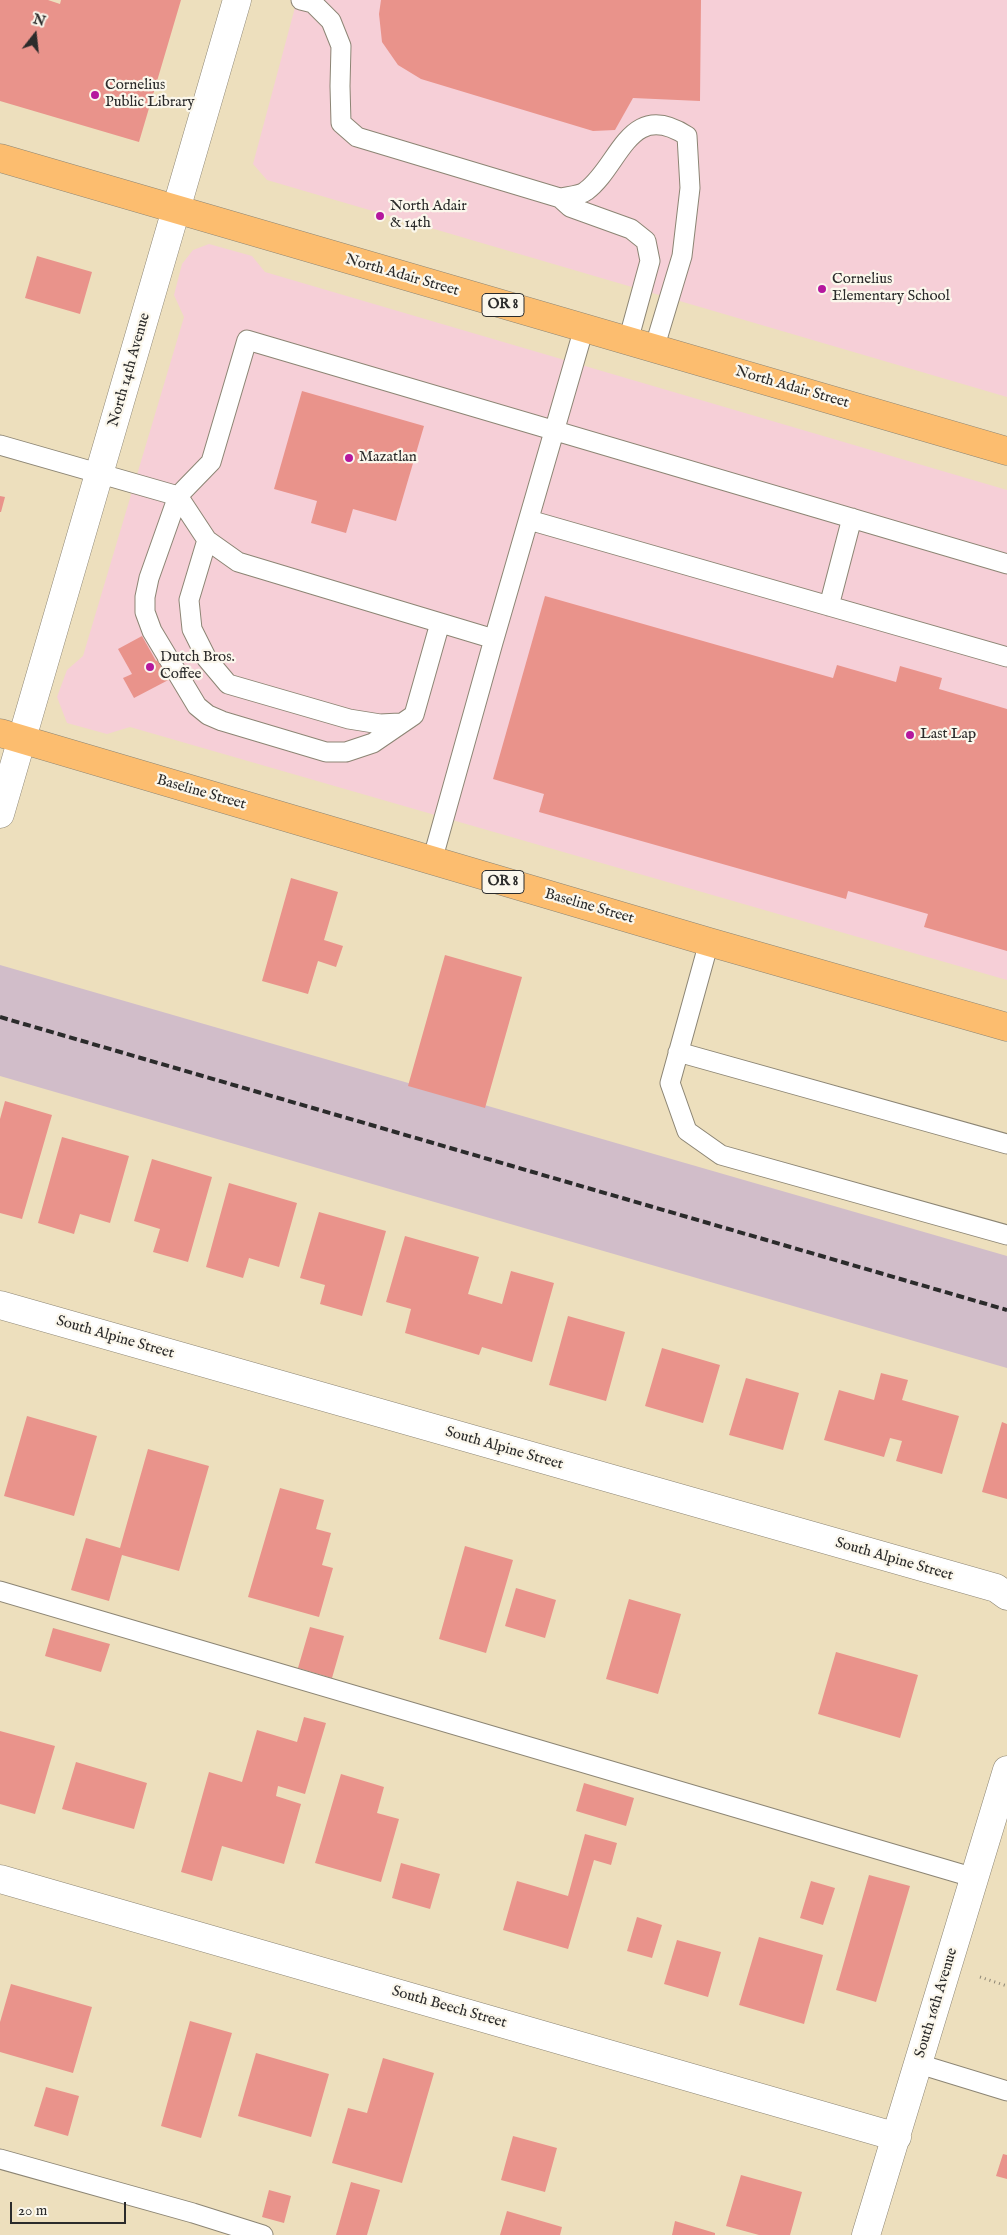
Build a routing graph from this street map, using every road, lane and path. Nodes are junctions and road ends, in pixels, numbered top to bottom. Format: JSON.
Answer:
{"nodes":[{"id":1,"x":237,"y":0,"type":"edge"},
{"id":2,"x":300,"y":0,"type":"edge"},
{"id":3,"x":0,"y":158,"type":"edge"},
{"id":4,"x":560,"y":198,"type":"junction"},
{"id":5,"x":176,"y":210,"type":"junction"},
{"id":6,"x":584,"y":328,"type":"junction"},
{"id":7,"x":628,"y":341,"type":"junction"},
{"id":8,"x":654,"y":349,"type":"junction"},
{"id":9,"x":554,"y":430,"type":"junction"},
{"id":10,"x":0,"y":445,"type":"edge"},
{"id":11,"x":1007,"y":451,"type":"edge"},
{"id":12,"x":100,"y":472,"type":"junction"},
{"id":13,"x":178,"y":496,"type":"junction"},
{"id":14,"x":852,"y":518,"type":"junction"},
{"id":15,"x":529,"y":520,"type":"junction"},
{"id":16,"x":207,"y":540,"type":"junction"},
{"id":17,"x":1007,"y":564,"type":"edge"},
{"id":18,"x":829,"y":606,"type":"junction"},
{"id":19,"x":440,"y":623,"type":"junction"},
{"id":20,"x":494,"y":639,"type":"junction"},
{"id":21,"x":1007,"y":658,"type":"edge"},
{"id":22,"x":400,"y":723,"type":"junction"},
{"id":23,"x":11,"y":736,"type":"edge"},
{"id":24,"x":0,"y":814,"type":"edge"},
{"id":25,"x":432,"y":861,"type":"junction"},
{"id":26,"x":709,"y":942,"type":"junction"},
{"id":27,"x":1007,"y":1027,"type":"edge"},
{"id":28,"x":678,"y":1052,"type":"junction"},
{"id":29,"x":1007,"y":1144,"type":"edge"},
{"id":30,"x":1007,"y":1236,"type":"edge"},
{"id":31,"x":0,"y":1305,"type":"edge"},
{"id":32,"x":0,"y":1591,"type":"edge"},
{"id":33,"x":1007,"y":1596,"type":"edge"},
{"id":34,"x":1007,"y":1770,"type":"edge"},
{"id":35,"x":975,"y":1878,"type":"junction"},
{"id":36,"x":0,"y":1879,"type":"edge"},
{"id":37,"x":919,"y":2064,"type":"junction"},
{"id":38,"x":1007,"y":2091,"type":"edge"},
{"id":39,"x":897,"y":2137,"type":"junction"},
{"id":40,"x":0,"y":2159,"type":"edge"},
{"id":41,"x":262,"y":2235,"type":"edge"},
{"id":42,"x":866,"y":2235,"type":"edge"}],
"edges":[{"from":1,"to":5,"type":"street","name":"North 14th Avenue"},
{"from":2,"to":4,"type":"lane"},
{"from":3,"to":5,"type":"highway","name":"North Adair Street","number":"OR 8"},
{"from":4,"to":7,"type":"lane"},
{"from":4,"to":8,"type":"lane"},
{"from":5,"to":6,"type":"highway","name":"North Adair Street","number":"OR 8"},
{"from":5,"to":12,"type":"street","name":"North 14th Avenue"},
{"from":6,"to":7,"type":"highway","name":"North Adair Street","number":"OR 8"},
{"from":6,"to":9,"type":"lane"},
{"from":7,"to":8,"type":"highway","name":"North Adair Street","number":"OR 8"},
{"from":8,"to":11,"type":"highway","name":"North Adair Street","number":"OR 8"},
{"from":9,"to":13,"type":"lane"},
{"from":9,"to":14,"type":"lane"},
{"from":9,"to":15,"type":"lane"},
{"from":10,"to":12,"type":"lane"},
{"from":12,"to":13,"type":"lane"},
{"from":12,"to":23,"type":"street","name":"North 14th Avenue"},
{"from":13,"to":16,"type":"lane"},
{"from":13,"to":22,"type":"lane"},
{"from":14,"to":17,"type":"lane"},
{"from":14,"to":18,"type":"lane"},
{"from":15,"to":18,"type":"lane"},
{"from":15,"to":20,"type":"lane"},
{"from":16,"to":19,"type":"lane"},
{"from":16,"to":22,"type":"lane"},
{"from":18,"to":21,"type":"lane"},
{"from":19,"to":20,"type":"lane"},
{"from":19,"to":22,"type":"lane"},
{"from":20,"to":25,"type":"lane"},
{"from":23,"to":24,"type":"street","name":"North 14th Avenue"},
{"from":23,"to":25,"type":"highway","name":"Baseline Street","number":"OR 8"},
{"from":25,"to":26,"type":"highway","name":"Baseline Street","number":"OR 8"},
{"from":26,"to":27,"type":"highway","name":"Baseline Street","number":"OR 8"},
{"from":26,"to":28,"type":"lane"},
{"from":28,"to":29,"type":"lane"},
{"from":28,"to":30,"type":"lane"},
{"from":31,"to":33,"type":"street","name":"South Alpine Street"},
{"from":32,"to":35,"type":"lane"},
{"from":34,"to":35,"type":"street","name":"South 16th Avenue"},
{"from":35,"to":37,"type":"street","name":"South 16th Avenue"},
{"from":36,"to":39,"type":"street","name":"South Beech Street"},
{"from":37,"to":38,"type":"lane"},
{"from":37,"to":39,"type":"street","name":"South 16th Avenue"},
{"from":39,"to":42,"type":"street","name":"South 16th Avenue"},
{"from":40,"to":41,"type":"lane"}]}
